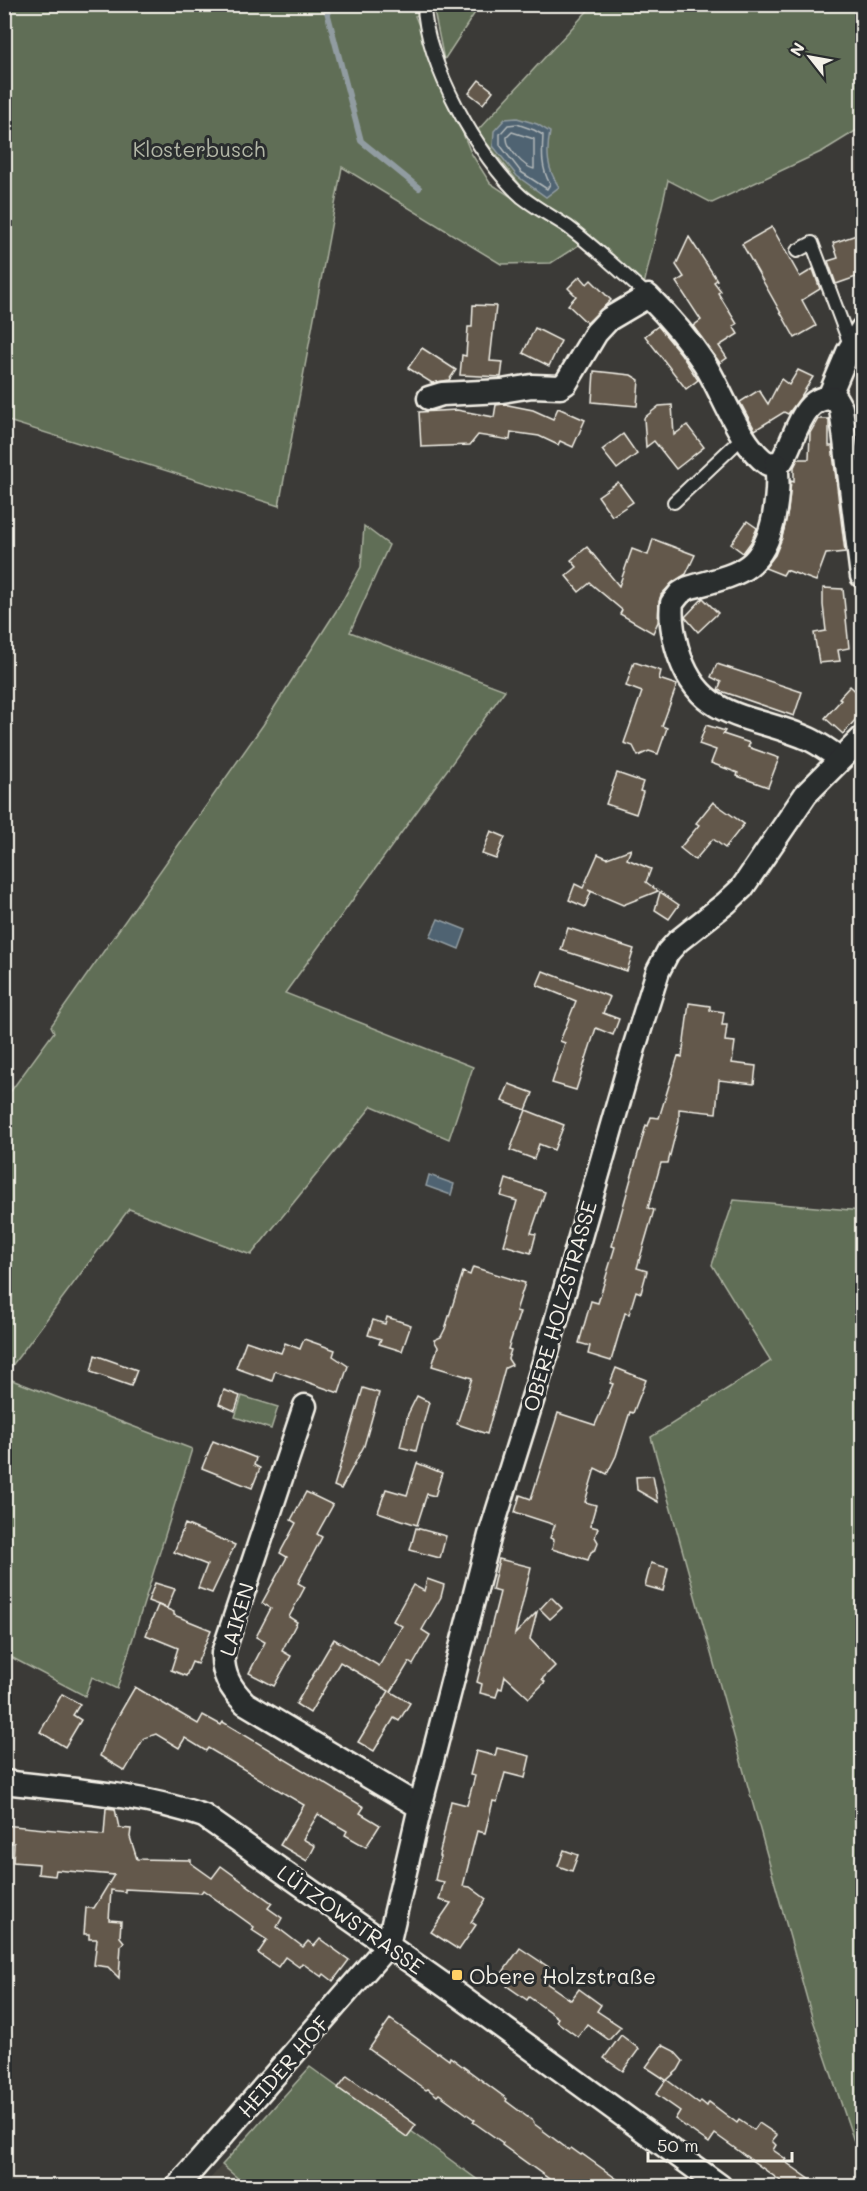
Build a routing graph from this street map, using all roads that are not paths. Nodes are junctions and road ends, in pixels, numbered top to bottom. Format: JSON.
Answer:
{"nodes":[{"id":1,"x":424,"y":4,"type":"edge"},
{"id":2,"x":797,"y":251,"type":"dead end"},
{"id":3,"x":648,"y":296,"type":"junction"},
{"id":4,"x":857,"y":338,"type":"edge"},
{"id":5,"x":829,"y":397,"type":"junction"},
{"id":6,"x":429,"y":398,"type":"dead end"},
{"id":7,"x":744,"y":436,"type":"junction"},
{"id":8,"x":776,"y":464,"type":"junction"},
{"id":9,"x":674,"y":502,"type":"dead end"},
{"id":10,"x":862,"y":576,"type":"edge"},
{"id":11,"x":862,"y":738,"type":"edge"},
{"id":12,"x":840,"y":758,"type":"junction"},
{"id":13,"x":305,"y":1406,"type":"dead end"},
{"id":14,"x":4,"y":1782,"type":"edge"},
{"id":15,"x":420,"y":1807,"type":"junction"},
{"id":16,"x":388,"y":1945,"type":"junction"},
{"id":17,"x":178,"y":2187,"type":"edge"},
{"id":18,"x":720,"y":2187,"type":"edge"}],
"edges":[{"from":1,"to":3,"type":"lane"},
{"from":2,"to":4,"type":"lane"},
{"from":3,"to":6,"type":"street"},
{"from":3,"to":7,"type":"street"},
{"from":4,"to":5,"type":"street"},
{"from":5,"to":8,"type":"street"},
{"from":5,"to":10,"type":"street"},
{"from":7,"to":8,"type":"street"},
{"from":7,"to":9,"type":"lane"},
{"from":8,"to":12,"type":"street"},
{"from":11,"to":12,"type":"street","name":"OBERE HOLZSTRASSE"},
{"from":12,"to":15,"type":"street","name":"OBERE HOLZSTRASSE"},
{"from":13,"to":15,"type":"street","name":"LAIKEN"},
{"from":14,"to":16,"type":"street","name":"LÜTZOWSTRASSE"},
{"from":15,"to":16,"type":"street","name":"OBERE HOLZSTRASSE"},
{"from":16,"to":17,"type":"street","name":"HEIDER HOF"},
{"from":16,"to":18,"type":"street","name":"LÜTZOWSTRASSE"}]}
